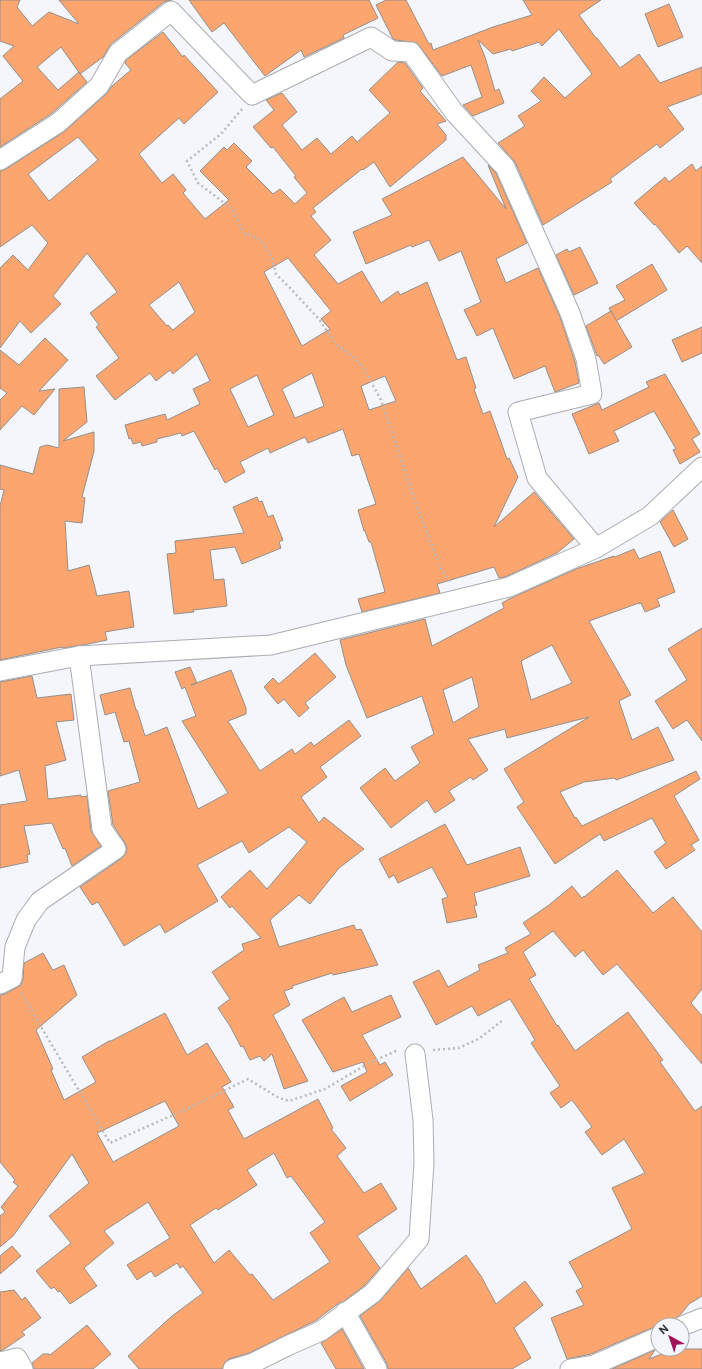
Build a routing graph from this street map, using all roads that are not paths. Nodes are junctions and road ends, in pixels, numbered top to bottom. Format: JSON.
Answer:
{"nodes":[{"id":1,"x":0,"y":160,"type":"edge"},
{"id":2,"x":702,"y":467,"type":"edge"},
{"id":3,"x":596,"y":548,"type":"junction"},
{"id":4,"x":79,"y":656,"type":"junction"},
{"id":5,"x":0,"y":671,"type":"edge"},
{"id":6,"x":6,"y":981,"type":"edge"},
{"id":7,"x":415,"y":1054,"type":"road end"},
{"id":8,"x":345,"y":1312,"type":"junction"},
{"id":9,"x":702,"y":1318,"type":"edge"},
{"id":10,"x":690,"y":1323,"type":"edge"},
{"id":11,"x":650,"y":1340,"type":"edge"},
{"id":12,"x":0,"y":1362,"type":"edge"},
{"id":13,"x":23,"y":1369,"type":"edge"},
{"id":14,"x":233,"y":1369,"type":"edge"},
{"id":15,"x":377,"y":1369,"type":"edge"},
{"id":16,"x":570,"y":1369,"type":"edge"}],
"edges":[{"from":1,"to":3,"type":"street"},
{"from":2,"to":3,"type":"street"},
{"from":3,"to":4,"type":"street"},
{"from":4,"to":5,"type":"street"},
{"from":4,"to":6,"type":"street"},
{"from":7,"to":8,"type":"street"},
{"from":8,"to":14,"type":"street"},
{"from":8,"to":15,"type":"street"},
{"from":9,"to":10,"type":"street"},
{"from":11,"to":16,"type":"street"},
{"from":12,"to":13,"type":"street"}]}
